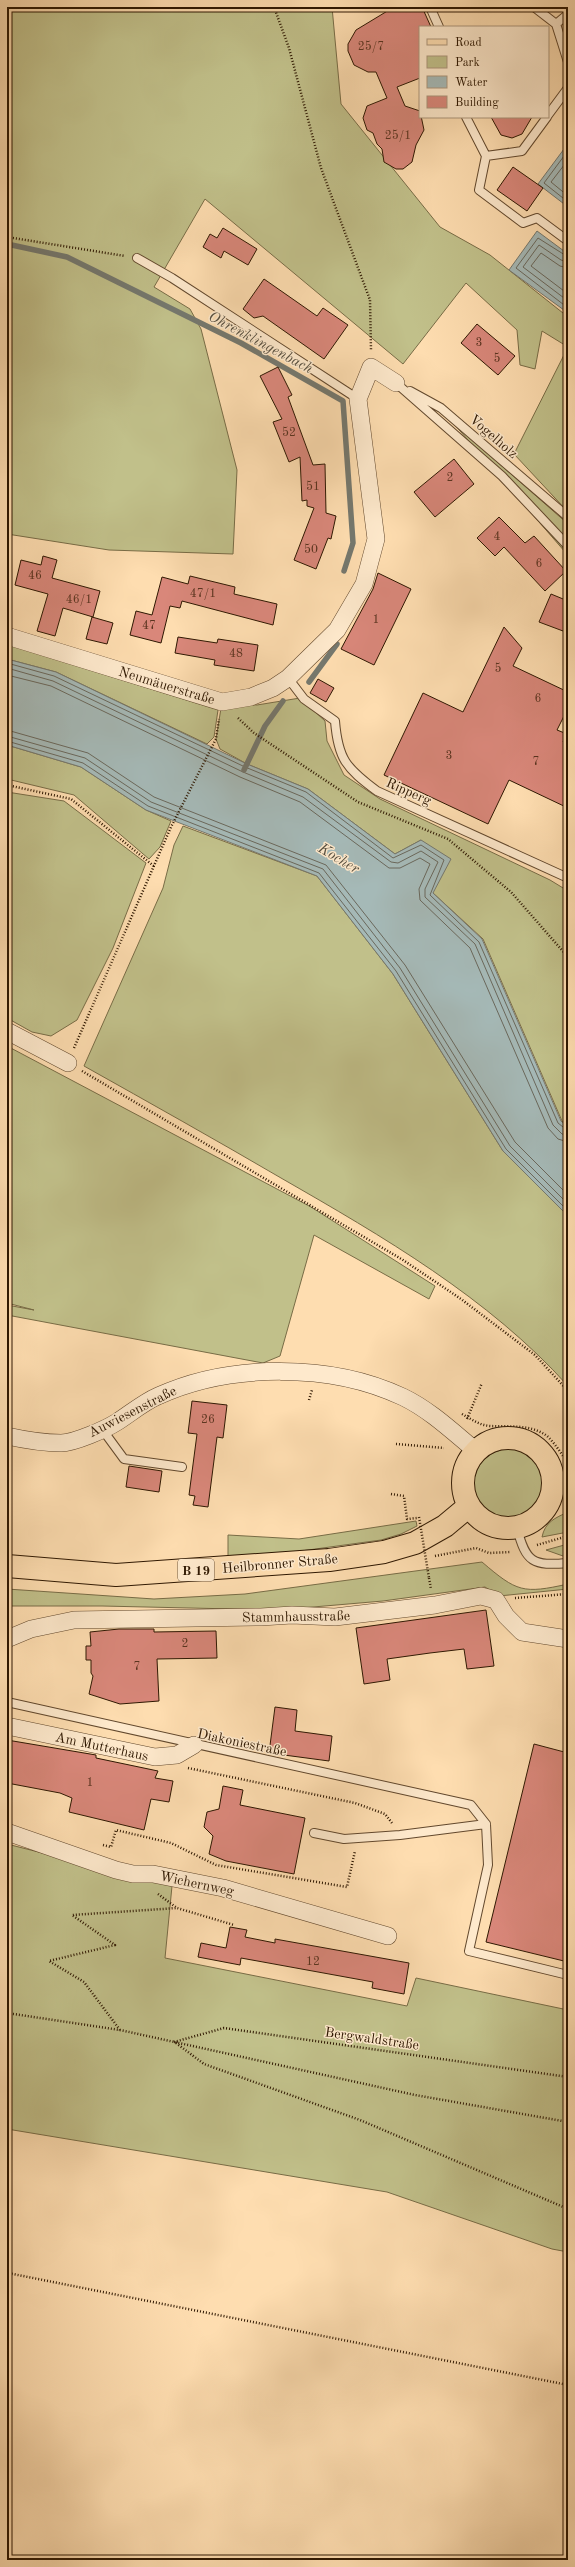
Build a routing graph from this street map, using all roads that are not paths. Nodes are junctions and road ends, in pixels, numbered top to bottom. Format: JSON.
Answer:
{"nodes":[{"id":1,"x":430,"y":7,"type":"edge"},
{"id":2,"x":534,"y":7,"type":"edge"},
{"id":3,"x":568,"y":14,"type":"edge"},
{"id":4,"x":556,"y":24,"type":"junction"},
{"id":5,"x":439,"y":26,"type":"edge"},
{"id":6,"x":568,"y":62,"type":"edge"},
{"id":7,"x":568,"y":88,"type":"edge"},
{"id":8,"x":549,"y":113,"type":"edge"},
{"id":9,"x":467,"y":118,"type":"edge"},
{"id":10,"x":546,"y":118,"type":"edge"},
{"id":11,"x":486,"y":156,"type":"junction"},
{"id":12,"x":568,"y":241,"type":"edge"},
{"id":13,"x":137,"y":258,"type":"road end"},
{"id":14,"x":396,"y":383,"type":"junction"},
{"id":15,"x":358,"y":399,"type":"junction"},
{"id":16,"x":568,"y":517,"type":"edge"},
{"id":17,"x":568,"y":546,"type":"edge"},
{"id":18,"x":7,"y":636,"type":"edge"},
{"id":19,"x":288,"y":678,"type":"junction"},
{"id":20,"x":568,"y":878,"type":"edge"},
{"id":21,"x":7,"y":1031,"type":"edge"},
{"id":22,"x":68,"y":1063,"type":"road end"},
{"id":23,"x":102,"y":1428,"type":"junction"},
{"id":24,"x":7,"y":1436,"type":"edge"},
{"id":25,"x":476,"y":1451,"type":"junction"},
{"id":26,"x":182,"y":1467,"type":"dead end"},
{"id":27,"x":561,"y":1487,"type":"edge"},
{"id":28,"x":468,"y":1506,"type":"junction"},
{"id":29,"x":517,"y":1528,"type":"junction"},
{"id":30,"x":568,"y":1563,"type":"edge"},
{"id":31,"x":7,"y":1566,"type":"edge"},
{"id":32,"x":7,"y":1639,"type":"edge"},
{"id":33,"x":568,"y":1639,"type":"edge"},
{"id":34,"x":7,"y":1702,"type":"edge"},
{"id":35,"x":7,"y":1726,"type":"edge"},
{"id":36,"x":194,"y":1745,"type":"junction"},
{"id":37,"x":486,"y":1824,"type":"junction"},
{"id":38,"x":7,"y":1832,"type":"edge"},
{"id":39,"x":314,"y":1833,"type":"dead end"},
{"id":40,"x":388,"y":1936,"type":"dead end"},
{"id":41,"x":568,"y":1975,"type":"edge"}],
"edges":[{"from":1,"to":5,"type":"lane"},
{"from":2,"to":4,"type":"lane"},
{"from":3,"to":4,"type":"lane"},
{"from":4,"to":6,"type":"lane"},
{"from":7,"to":8,"type":"lane"},
{"from":9,"to":11,"type":"lane"},
{"from":10,"to":11,"type":"lane"},
{"from":11,"to":12,"type":"lane"},
{"from":13,"to":15,"type":"lane"},
{"from":14,"to":15,"type":"street","name":"Neumäuerstraße"},
{"from":14,"to":16,"type":"lane","name":"Vogelholz"},
{"from":14,"to":17,"type":"lane"},
{"from":15,"to":19,"type":"street","name":"Neumäuerstraße"},
{"from":18,"to":19,"type":"street","name":"Neumäuerstraße"},
{"from":19,"to":20,"type":"lane","name":"Ripperg"},
{"from":21,"to":22,"type":"street"},
{"from":23,"to":24,"type":"street","name":"Auwiesenstraße"},
{"from":23,"to":25,"type":"street","name":"Auwiesenstraße"},
{"from":23,"to":26,"type":"lane"},
{"from":25,"to":27,"type":"main road"},
{"from":25,"to":28,"type":"main road"},
{"from":27,"to":29,"type":"main road"},
{"from":28,"to":29,"type":"main road"},
{"from":28,"to":31,"type":"main road","name":"Heilbronner Straße","number":"B 19"},
{"from":29,"to":30,"type":"lane"},
{"from":32,"to":33,"type":"street","name":"Stammhausstraße"},
{"from":34,"to":36,"type":"lane","name":"Diakoniestraße"},
{"from":35,"to":36,"type":"street","name":"Am Mutterhaus"},
{"from":36,"to":37,"type":"lane","name":"Diakoniestraße"},
{"from":37,"to":39,"type":"lane"},
{"from":37,"to":41,"type":"lane"},
{"from":38,"to":40,"type":"street","name":"Wichernweg"}]}
